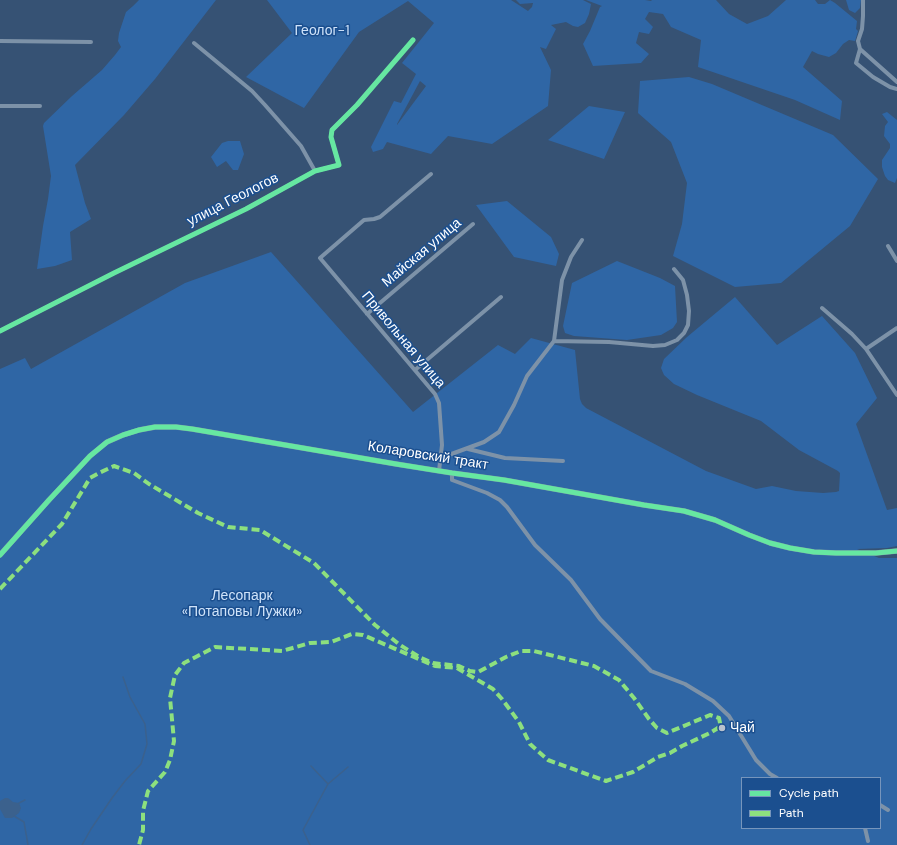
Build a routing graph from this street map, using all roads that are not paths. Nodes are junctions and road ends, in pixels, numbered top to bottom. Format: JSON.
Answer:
{"nodes":[{"id":1,"x":863,"y":0,"type":"edge"},
{"id":2,"x":413,"y":40,"type":"dead end"},
{"id":3,"x":0,"y":41,"type":"edge"},
{"id":4,"x":91,"y":42,"type":"dead end"},
{"id":5,"x":194,"y":43,"type":"dead end"},
{"id":6,"x":860,"y":49,"type":"junction"},
{"id":7,"x":897,"y":82,"type":"edge"},
{"id":8,"x":897,"y":89,"type":"edge"},
{"id":9,"x":0,"y":106,"type":"edge"},
{"id":10,"x":40,"y":106,"type":"dead end"},
{"id":11,"x":314,"y":171,"type":"junction"},
{"id":12,"x":431,"y":174,"type":"dead end"},
{"id":13,"x":473,"y":224,"type":"dead end"},
{"id":14,"x":582,"y":240,"type":"dead end"},
{"id":15,"x":888,"y":246,"type":"dead end"},
{"id":16,"x":897,"y":261,"type":"edge"},
{"id":17,"x":674,"y":269,"type":"dead end"},
{"id":18,"x":501,"y":297,"type":"dead end"},
{"id":19,"x":822,"y":308,"type":"dead end"},
{"id":20,"x":367,"y":314,"type":"junction"},
{"id":21,"x":897,"y":328,"type":"edge"},
{"id":22,"x":0,"y":331,"type":"edge"},
{"id":23,"x":554,"y":341,"type":"junction"},
{"id":24,"x":866,"y":349,"type":"junction"},
{"id":25,"x":415,"y":370,"type":"junction"},
{"id":26,"x":897,"y":395,"type":"edge"},
{"id":27,"x":467,"y":448,"type":"junction"},
{"id":28,"x":441,"y":456,"type":"junction"},
{"id":29,"x":563,"y":461,"type":"dead end"},
{"id":30,"x":439,"y":471,"type":"junction"},
{"id":31,"x":452,"y":474,"type":"junction"},
{"id":32,"x":897,"y":551,"type":"edge"},
{"id":33,"x":0,"y":555,"type":"edge"},
{"id":34,"x":775,"y":777,"type":"edge"},
{"id":35,"x":881,"y":806,"type":"edge"},
{"id":36,"x":888,"y":810,"type":"dead end"},
{"id":37,"x":865,"y":829,"type":"edge"},
{"id":38,"x":868,"y":841,"type":"dead end"}],
"edges":[{"from":1,"to":6,"type":"street"},
{"from":2,"to":11,"type":"street","name":"улица Геологов"},
{"from":3,"to":4,"type":"street"},
{"from":5,"to":11,"type":"street"},
{"from":6,"to":7,"type":"street"},
{"from":6,"to":8,"type":"street"},
{"from":9,"to":10,"type":"street"},
{"from":11,"to":22,"type":"street","name":"улица Геологов"},
{"from":12,"to":20,"type":"street","name":"Привольная улица"},
{"from":13,"to":20,"type":"street","name":"Майская улица"},
{"from":14,"to":23,"type":"street"},
{"from":15,"to":16,"type":"street"},
{"from":17,"to":23,"type":"street"},
{"from":18,"to":25,"type":"street"},
{"from":19,"to":24,"type":"street"},
{"from":20,"to":25,"type":"street","name":"Привольная улица"},
{"from":21,"to":24,"type":"street"},
{"from":23,"to":27,"type":"street"},
{"from":24,"to":26,"type":"street"},
{"from":25,"to":28,"type":"street","name":"Привольная улица"},
{"from":27,"to":28,"type":"street"},
{"from":27,"to":29,"type":"street"},
{"from":28,"to":30,"type":"street","name":"Привольная улица"},
{"from":30,"to":31,"type":"street","name":"Коларовский тракт"},
{"from":30,"to":33,"type":"street","name":"Коларовский тракт"},
{"from":31,"to":32,"type":"street","name":"Коларовский тракт"},
{"from":31,"to":34,"type":"street"},
{"from":35,"to":36,"type":"street"},
{"from":37,"to":38,"type":"street"}]}
